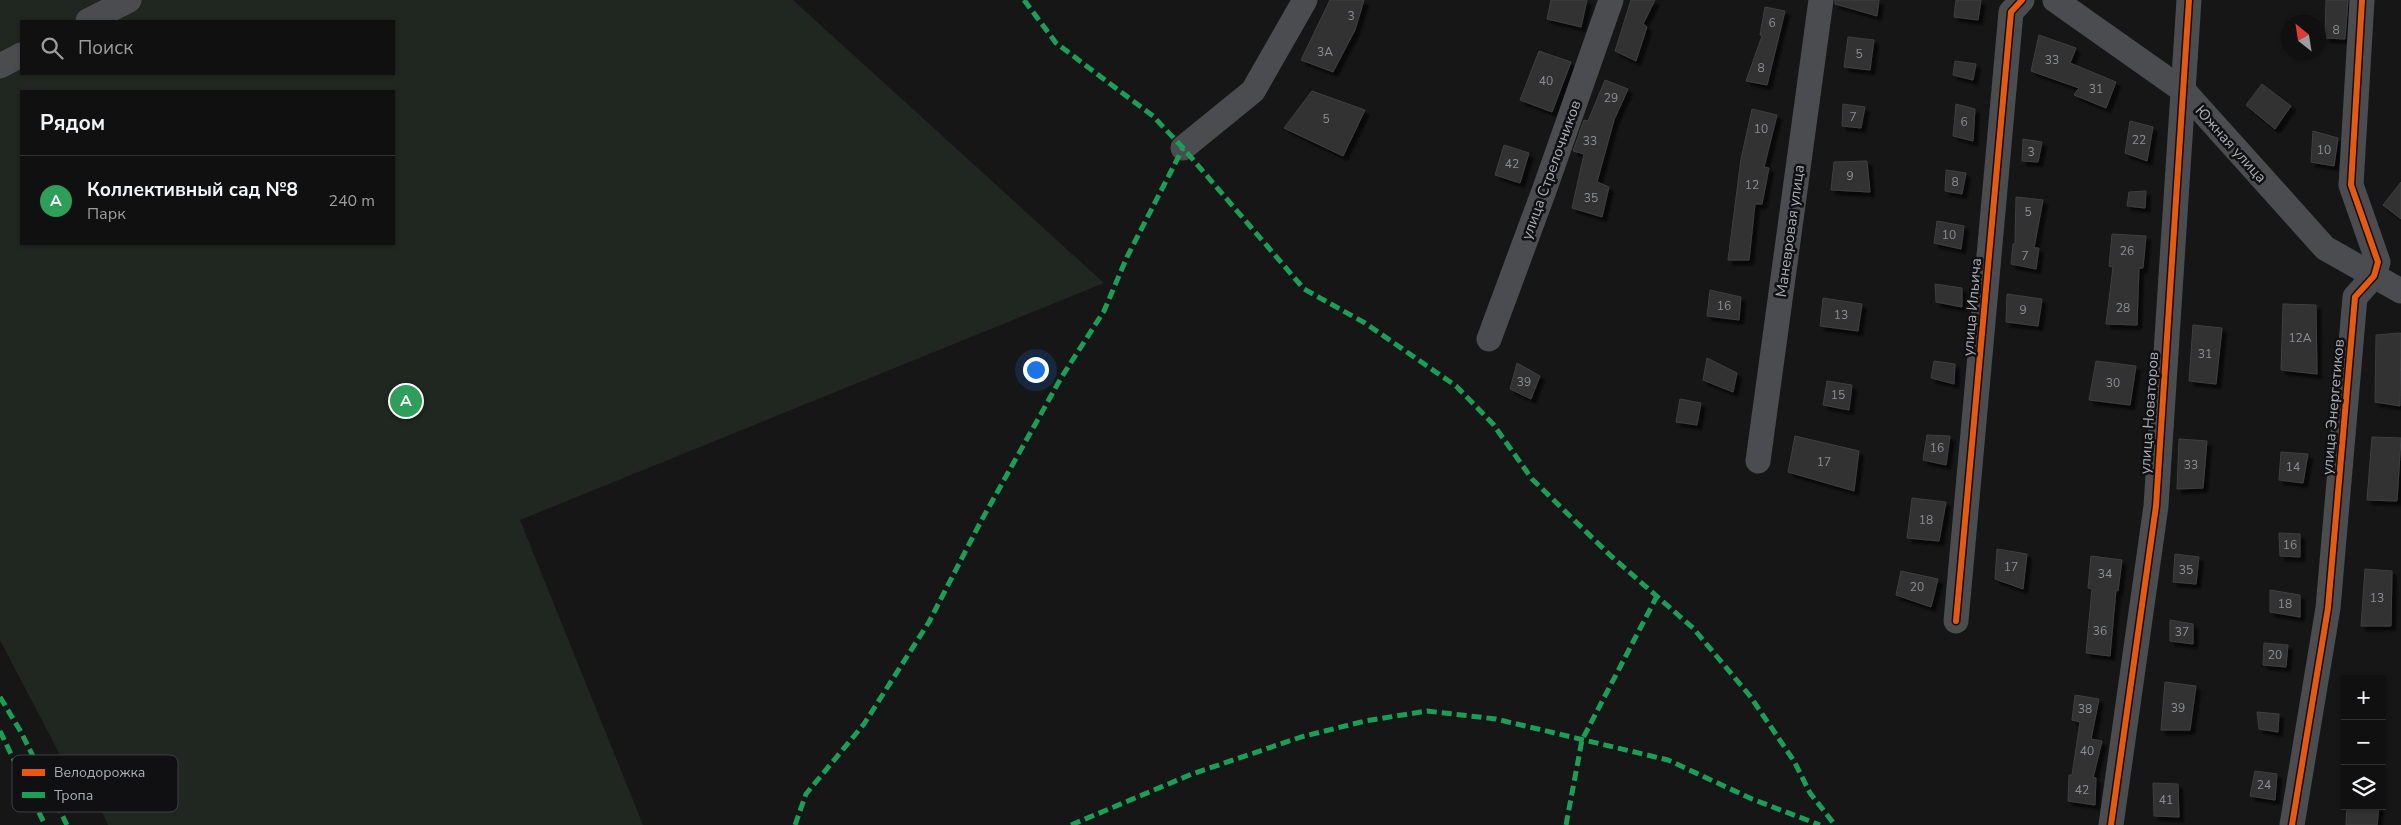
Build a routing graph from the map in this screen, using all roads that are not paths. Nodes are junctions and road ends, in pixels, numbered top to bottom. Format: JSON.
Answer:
{"nodes":[{"id":1,"x":129,"y":0,"type":"edge"},
{"id":2,"x":1305,"y":0,"type":"edge"},
{"id":3,"x":1611,"y":0,"type":"edge"},
{"id":4,"x":1821,"y":0,"type":"edge"},
{"id":5,"x":2022,"y":0,"type":"edge"},
{"id":6,"x":2056,"y":0,"type":"edge"},
{"id":7,"x":2189,"y":0,"type":"edge"},
{"id":8,"x":2362,"y":0,"type":"edge"},
{"id":9,"x":90,"y":20,"type":"edge"},
{"id":10,"x":20,"y":56,"type":"edge"},
{"id":11,"x":0,"y":66,"type":"edge"},
{"id":12,"x":2184,"y":92,"type":"junction"},
{"id":13,"x":1183,"y":148,"type":"dead end"},
{"id":14,"x":2374,"y":276,"type":"junction"},
{"id":15,"x":2401,"y":291,"type":"edge"},
{"id":16,"x":1489,"y":339,"type":"dead end"},
{"id":17,"x":1758,"y":461,"type":"dead end"},
{"id":18,"x":1956,"y":621,"type":"dead end"},
{"id":19,"x":2111,"y":825,"type":"edge"},
{"id":20,"x":2292,"y":825,"type":"edge"}],
"edges":[{"from":1,"to":9,"type":"street"},
{"from":2,"to":13,"type":"street"},
{"from":3,"to":16,"type":"street","name":"улица Стрелочников"},
{"from":4,"to":17,"type":"street","name":"Маневровая улица"},
{"from":5,"to":18,"type":"street","name":"улица Ильича"},
{"from":6,"to":12,"type":"street","name":"Южная улица"},
{"from":7,"to":12,"type":"street","name":"улица Новаторов"},
{"from":8,"to":14,"type":"street"},
{"from":10,"to":11,"type":"street"},
{"from":12,"to":14,"type":"street","name":"Южная улица"},
{"from":12,"to":19,"type":"street","name":"улица Новаторов"},
{"from":14,"to":15,"type":"street","name":"Южная улица"},
{"from":14,"to":20,"type":"street","name":"улица Энергетиков"}]}
